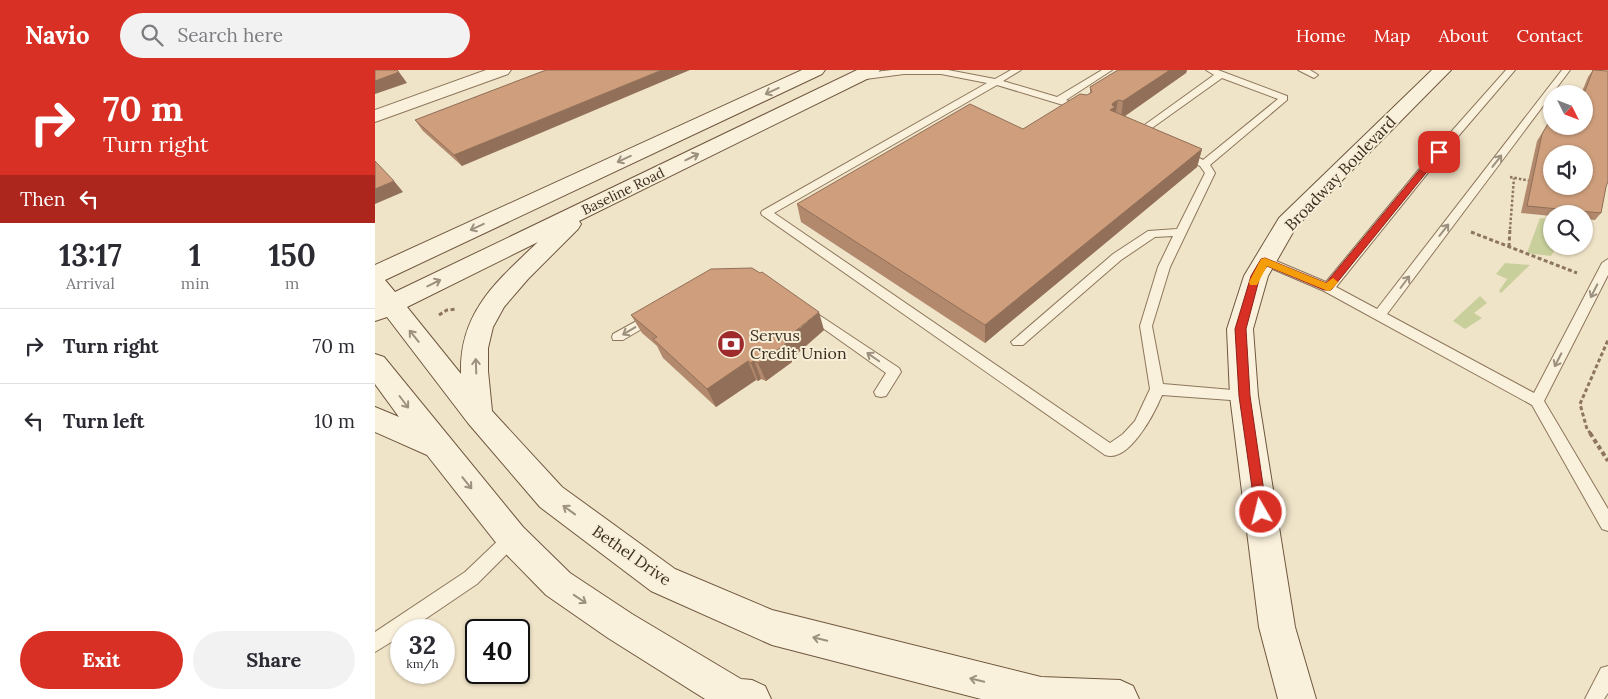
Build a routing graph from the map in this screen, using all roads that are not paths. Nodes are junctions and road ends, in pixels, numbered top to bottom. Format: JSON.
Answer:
{"nodes":[{"id":1,"x":456,"y":70,"type":"edge"},
{"id":2,"x":502,"y":70,"type":"edge"},
{"id":3,"x":816,"y":70,"type":"edge"},
{"id":4,"x":969,"y":70,"type":"edge"},
{"id":5,"x":985,"y":70,"type":"edge"},
{"id":6,"x":1017,"y":70,"type":"edge"},
{"id":7,"x":1108,"y":70,"type":"edge"},
{"id":8,"x":1209,"y":70,"type":"edge"},
{"id":9,"x":1302,"y":70,"type":"edge"},
{"id":10,"x":1442,"y":70,"type":"edge"},
{"id":11,"x":1511,"y":70,"type":"edge"},
{"id":12,"x":1566,"y":70,"type":"edge"},
{"id":13,"x":863,"y":74,"type":"edge"},
{"id":14,"x":1221,"y":74,"type":"junction"},
{"id":15,"x":1314,"y":75,"type":"dead end"},
{"id":16,"x":470,"y":82,"type":"junction"},
{"id":17,"x":996,"y":82,"type":"junction"},
{"id":18,"x":1059,"y":100,"type":"junction"},
{"id":19,"x":1084,"y":108,"type":"edge"},
{"id":20,"x":375,"y":116,"type":"edge"},
{"id":21,"x":1142,"y":131,"type":"edge"},
{"id":22,"x":1173,"y":148,"type":"edge"},
{"id":23,"x":1204,"y":164,"type":"junction"},
{"id":24,"x":585,"y":210,"type":"junction"},
{"id":25,"x":1182,"y":232,"type":"junction"},
{"id":26,"x":1265,"y":261,"type":"junction"},
{"id":27,"x":1608,"y":264,"type":"edge"},
{"id":28,"x":375,"y":275,"type":"edge"},
{"id":29,"x":1328,"y":288,"type":"junction"},
{"id":30,"x":380,"y":300,"type":"edge"},
{"id":31,"x":793,"y":301,"type":"edge"},
{"id":32,"x":667,"y":308,"type":"edge"},
{"id":33,"x":1379,"y":316,"type":"junction"},
{"id":34,"x":618,"y":337,"type":"dead end"},
{"id":35,"x":1018,"y":342,"type":"dead end"},
{"id":36,"x":375,"y":364,"type":"edge"},
{"id":37,"x":1157,"y":389,"type":"junction"},
{"id":38,"x":881,"y":392,"type":"dead end"},
{"id":39,"x":1244,"y":396,"type":"junction"},
{"id":40,"x":1537,"y":401,"type":"junction"},
{"id":41,"x":477,"y":415,"type":"junction"},
{"id":42,"x":375,"y":418,"type":"edge"},
{"id":43,"x":437,"y":445,"type":"junction"},
{"id":44,"x":1608,"y":524,"type":"edge"},
{"id":45,"x":511,"y":538,"type":"junction"},
{"id":46,"x":375,"y":643,"type":"edge"},
{"id":47,"x":1608,"y":675,"type":"edge"},
{"id":48,"x":741,"y":698,"type":"edge"},
{"id":49,"x":1030,"y":698,"type":"edge"},
{"id":50,"x":1121,"y":699,"type":"edge"},
{"id":51,"x":1297,"y":699,"type":"edge"},
{"id":52,"x":1595,"y":699,"type":"edge"}],
"edges":[{"from":1,"to":16,"type":"street"},
{"from":2,"to":16,"type":"street"},
{"from":3,"to":28,"type":"street","name":"Baseline Road","one_way":true},
{"from":4,"to":17,"type":"lane"},
{"from":5,"to":17,"type":"lane"},
{"from":6,"to":17,"type":"lane"},
{"from":7,"to":18,"type":"lane"},
{"from":8,"to":14,"type":"lane"},
{"from":9,"to":15,"type":"lane"},
{"from":10,"to":26,"type":"street","name":"Broadway Boulevard"},
{"from":11,"to":29,"type":"lane"},
{"from":33,"to":12,"type":"lane","one_way":true},
{"from":13,"to":17,"type":"lane"},
{"from":24,"to":13,"type":"street","name":"Baseline Road","one_way":true},
{"from":14,"to":21,"type":"lane"},
{"from":14,"to":23,"type":"lane"},
{"from":16,"to":20,"type":"street"},
{"from":17,"to":18,"type":"lane"},
{"from":17,"to":37,"type":"lane"},
{"from":18,"to":19,"type":"lane"},
{"from":22,"to":23,"type":"lane"},
{"from":23,"to":25,"type":"lane"},
{"from":30,"to":24,"type":"street","name":"Baseline Road","one_way":true},
{"from":41,"to":24,"type":"street","one_way":true},
{"from":25,"to":35,"type":"lane"},
{"from":25,"to":37,"type":"lane"},
{"from":26,"to":29,"type":"lane"},
{"from":26,"to":39,"type":"street","name":"Broadway Boulevard"},
{"from":27,"to":40,"type":"lane","one_way":true},
{"from":29,"to":33,"type":"lane"},
{"from":41,"to":30,"type":"street","name":"Bethel Drive","one_way":true},
{"from":38,"to":31,"type":"lane","one_way":true},
{"from":32,"to":34,"type":"lane","one_way":true},
{"from":33,"to":40,"type":"lane"},
{"from":36,"to":43,"type":"street","one_way":true},
{"from":37,"to":39,"type":"lane"},
{"from":39,"to":51,"type":"street","name":"Broadway Boulevard"},
{"from":40,"to":44,"type":"lane"},
{"from":49,"to":41,"type":"street","name":"Bethel Drive","one_way":true},
{"from":42,"to":43,"type":"street"},
{"from":43,"to":45,"type":"street","one_way":true},
{"from":45,"to":46,"type":"lane"},
{"from":45,"to":48,"type":"street","one_way":true},
{"from":47,"to":52,"type":"lane"},
{"from":49,"to":50,"type":"street","name":"Bethel Drive"}]}
